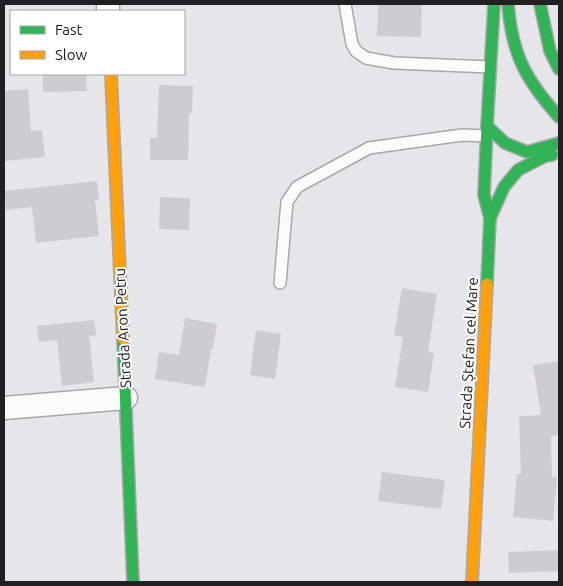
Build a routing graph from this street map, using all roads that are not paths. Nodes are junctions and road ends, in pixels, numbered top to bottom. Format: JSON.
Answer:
{"nodes":[{"id":1,"x":344,"y":4,"type":"edge"},
{"id":2,"x":494,"y":4,"type":"edge"},
{"id":3,"x":508,"y":4,"type":"edge"},
{"id":4,"x":540,"y":4,"type":"edge"},
{"id":5,"x":522,"y":66,"type":"junction"},
{"id":6,"x":491,"y":67,"type":"junction"},
{"id":7,"x":535,"y":69,"type":"dead end"},
{"id":8,"x":559,"y":69,"type":"edge"},
{"id":9,"x":111,"y":75,"type":"edge"},
{"id":10,"x":490,"y":85,"type":"junction"},
{"id":11,"x":559,"y":116,"type":"edge"},
{"id":12,"x":487,"y":131,"type":"junction"},
{"id":13,"x":559,"y":143,"type":"edge"},
{"id":14,"x":527,"y":152,"type":"junction"},
{"id":15,"x":559,"y":154,"type":"edge"},
{"id":16,"x":545,"y":156,"type":"junction"},
{"id":17,"x":490,"y":218,"type":"junction"},
{"id":18,"x":280,"y":283,"type":"dead end"},
{"id":19,"x":126,"y":398,"type":"junction"},
{"id":20,"x":4,"y":408,"type":"edge"},
{"id":21,"x":133,"y":582,"type":"edge"},
{"id":22,"x":472,"y":582,"type":"edge"}],
"edges":[{"from":1,"to":6,"type":"lane"},
{"from":2,"to":6,"type":"street","name":"Strada Ștefan cel Mare"},
{"from":3,"to":5,"type":"street"},
{"from":4,"to":8,"type":"street"},
{"from":5,"to":7,"type":"street"},
{"from":5,"to":10,"type":"street"},
{"from":5,"to":11,"type":"street"},
{"from":6,"to":10,"type":"street","name":"Strada Ștefan cel Mare"},
{"from":9,"to":19,"type":"street","name":"Strada Aron Petru"},
{"from":10,"to":12,"type":"street","name":"Strada Ștefan cel Mare"},
{"from":12,"to":14,"type":"street"},
{"from":12,"to":17,"type":"street","name":"Strada Ștefan cel Mare"},
{"from":12,"to":18,"type":"lane"},
{"from":13,"to":14,"type":"street"},
{"from":14,"to":16,"type":"street"},
{"from":15,"to":16,"type":"street"},
{"from":16,"to":17,"type":"street"},
{"from":17,"to":22,"type":"street","name":"Strada Ștefan cel Mare"},
{"from":19,"to":20,"type":"street"},
{"from":19,"to":21,"type":"street","name":"Strada Aron Petru"}]}
